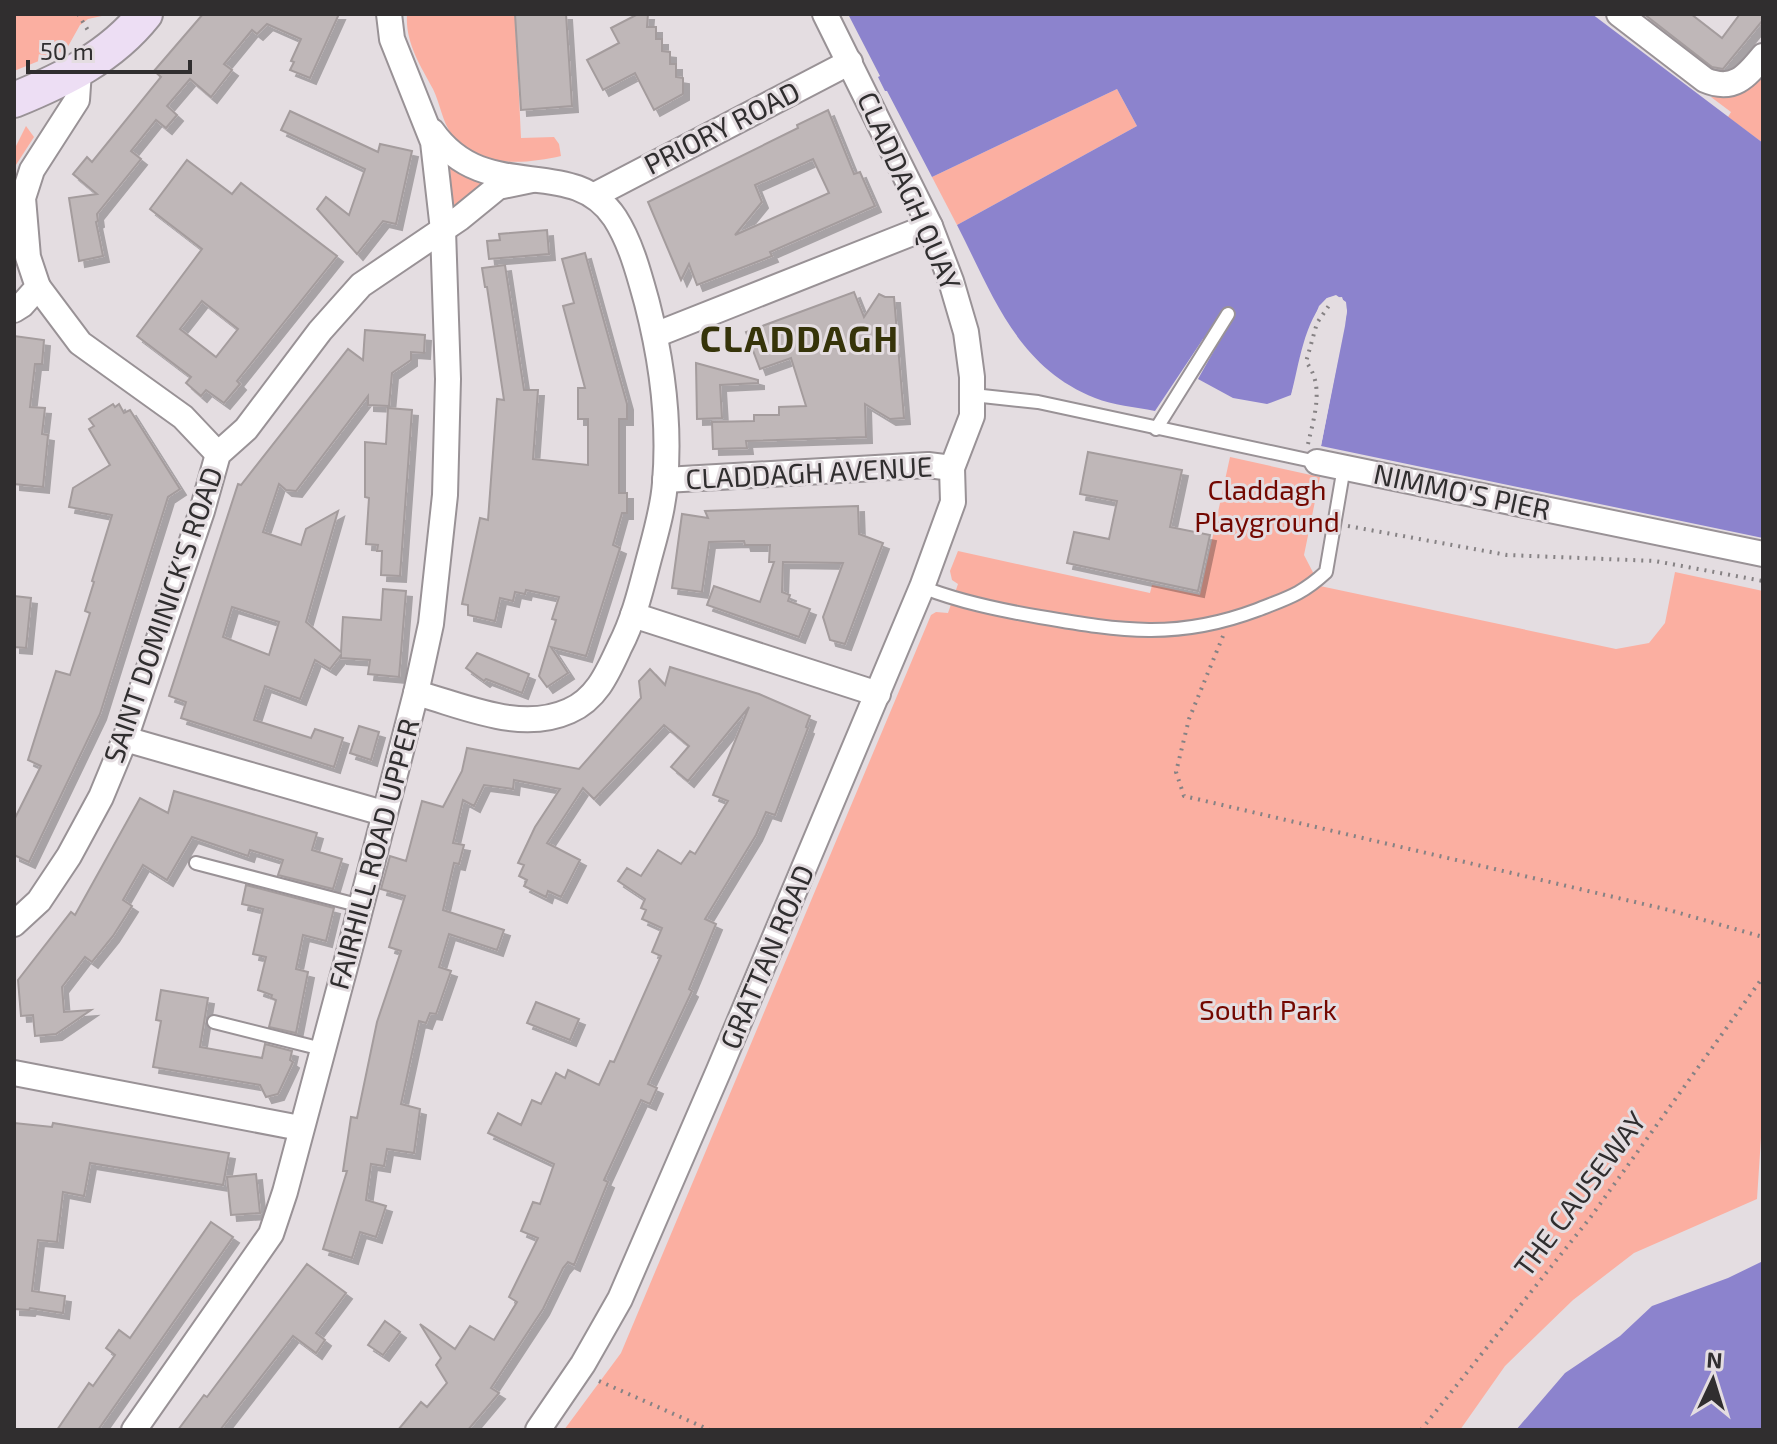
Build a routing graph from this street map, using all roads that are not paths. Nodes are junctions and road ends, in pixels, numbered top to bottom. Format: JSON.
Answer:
{"nodes":[{"id":1,"x":145,"y":14,"type":"edge"},
{"id":2,"x":389,"y":14,"type":"edge"},
{"id":3,"x":825,"y":14,"type":"edge"},
{"id":4,"x":1619,"y":14,"type":"edge"},
{"id":5,"x":1763,"y":56,"type":"edge"},
{"id":6,"x":850,"y":62,"type":"junction"},
{"id":7,"x":79,"y":71,"type":"junction"},
{"id":8,"x":14,"y":100,"type":"edge"},
{"id":9,"x":428,"y":125,"type":"junction"},
{"id":10,"x":532,"y":180,"type":"junction"},
{"id":11,"x":18,"y":195,"type":"edge"},
{"id":12,"x":595,"y":195,"type":"junction"},
{"id":13,"x":930,"y":226,"type":"junction"},
{"id":14,"x":443,"y":230,"type":"junction"},
{"id":15,"x":38,"y":287,"type":"junction"},
{"id":16,"x":14,"y":310,"type":"edge"},
{"id":17,"x":1228,"y":314,"type":"dead end"},
{"id":18,"x":655,"y":335,"type":"junction"},
{"id":19,"x":973,"y":395,"type":"junction"},
{"id":20,"x":1156,"y":429,"type":"junction"},
{"id":21,"x":218,"y":454,"type":"junction"},
{"id":22,"x":1311,"y":461,"type":"joint"},
{"id":23,"x":1344,"y":467,"type":"junction"},
{"id":24,"x":952,"y":468,"type":"junction"},
{"id":25,"x":665,"y":480,"type":"junction"},
{"id":26,"x":1763,"y":554,"type":"edge"},
{"id":27,"x":922,"y":587,"type":"junction"},
{"id":28,"x":633,"y":615,"type":"junction"},
{"id":29,"x":416,"y":693,"type":"junction"},
{"id":30,"x":878,"y":694,"type":"junction"},
{"id":31,"x":125,"y":739,"type":"junction"},
{"id":32,"x":383,"y":813,"type":"junction"},
{"id":33,"x":196,"y":863,"type":"dead end"},
{"id":34,"x":361,"y":906,"type":"junction"},
{"id":35,"x":14,"y":924,"type":"edge"},
{"id":36,"x":214,"y":1022,"type":"dead end"},
{"id":37,"x":322,"y":1049,"type":"junction"},
{"id":38,"x":14,"y":1073,"type":"edge"},
{"id":39,"x":300,"y":1128,"type":"junction"},
{"id":40,"x":134,"y":1430,"type":"edge"},
{"id":41,"x":538,"y":1430,"type":"edge"}],
"edges":[{"from":1,"to":7,"type":"main road"},
{"from":2,"to":9,"type":"street"},
{"from":3,"to":6,"type":"street","name":"CLADDAGH QUAY"},
{"from":4,"to":5,"type":"street"},
{"from":6,"to":12,"type":"street","name":"PRIORY ROAD"},
{"from":6,"to":13,"type":"street","name":"CLADDAGH QUAY"},
{"from":7,"to":8,"type":"main road"},
{"from":7,"to":11,"type":"street"},
{"from":9,"to":10,"type":"street"},
{"from":9,"to":14,"type":"street","name":"FAIRHILL ROAD UPPER"},
{"from":10,"to":12,"type":"street"},
{"from":10,"to":14,"type":"street","name":"SAINT DOMINICK'S ROAD"},
{"from":11,"to":15,"type":"street"},
{"from":12,"to":18,"type":"street"},
{"from":13,"to":18,"type":"street"},
{"from":13,"to":19,"type":"street","name":"CLADDAGH QUAY"},
{"from":14,"to":21,"type":"street","name":"SAINT DOMINICK'S ROAD"},
{"from":14,"to":29,"type":"street","name":"FAIRHILL ROAD UPPER"},
{"from":15,"to":16,"type":"street"},
{"from":15,"to":21,"type":"street"},
{"from":17,"to":20,"type":"lane"},
{"from":18,"to":25,"type":"street"},
{"from":19,"to":20,"type":"lane","name":"NIMMO'S PIER"},
{"from":19,"to":24,"type":"street","name":"CLADDAGH QUAY"},
{"from":20,"to":22,"type":"lane","name":"NIMMO'S PIER"},
{"from":21,"to":31,"type":"street","name":"SAINT DOMINICK'S ROAD"},
{"from":22,"to":23,"type":"street","name":"NIMMO'S PIER"},
{"from":23,"to":26,"type":"street","name":"NIMMO'S PIER"},
{"from":23,"to":27,"type":"lane"},
{"from":24,"to":25,"type":"street","name":"CLADDAGH AVENUE"},
{"from":24,"to":27,"type":"street","name":"GRATTAN ROAD"},
{"from":25,"to":28,"type":"street"},
{"from":27,"to":30,"type":"street","name":"GRATTAN ROAD"},
{"from":28,"to":29,"type":"street"},
{"from":28,"to":30,"type":"street"},
{"from":29,"to":32,"type":"street","name":"FAIRHILL ROAD UPPER"},
{"from":30,"to":41,"type":"street","name":"GRATTAN ROAD"},
{"from":31,"to":32,"type":"street"},
{"from":31,"to":35,"type":"street","name":"SAINT DOMINICK'S ROAD"},
{"from":32,"to":34,"type":"street","name":"FAIRHILL ROAD UPPER"},
{"from":33,"to":34,"type":"lane"},
{"from":34,"to":37,"type":"street","name":"FAIRHILL ROAD UPPER"},
{"from":36,"to":37,"type":"lane"},
{"from":37,"to":39,"type":"street","name":"FAIRHILL ROAD UPPER"},
{"from":38,"to":39,"type":"street"},
{"from":39,"to":40,"type":"street","name":"FAIRHILL ROAD UPPER"}]}
